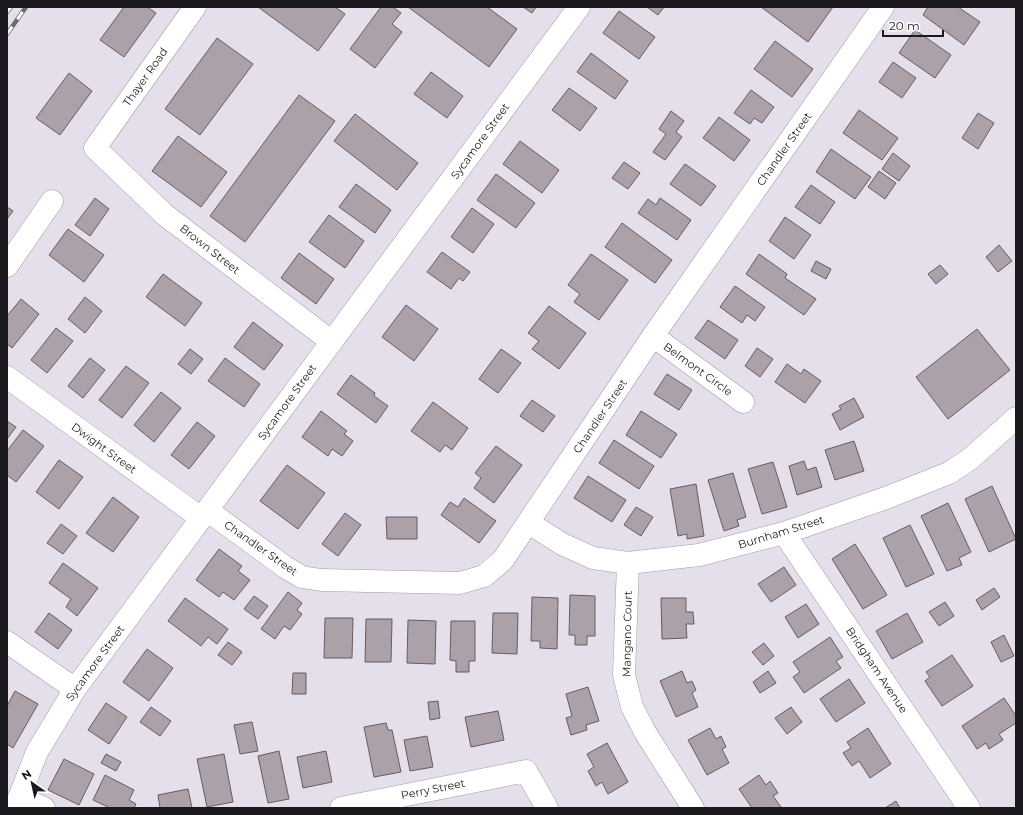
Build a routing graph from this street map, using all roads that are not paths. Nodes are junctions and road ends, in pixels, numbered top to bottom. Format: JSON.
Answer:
{"nodes":[{"id":1,"x":195,"y":7,"type":"edge"},
{"id":2,"x":579,"y":7,"type":"edge"},
{"id":3,"x":883,"y":7,"type":"edge"},
{"id":4,"x":95,"y":148,"type":"joint"},
{"id":5,"x":52,"y":201,"type":"dead end"},
{"id":6,"x":7,"y":266,"type":"edge"},
{"id":7,"x":653,"y":336,"type":"junction"},
{"id":8,"x":332,"y":342,"type":"junction"},
{"id":9,"x":7,"y":377,"type":"edge"},
{"id":10,"x":743,"y":402,"type":"dead end"},
{"id":11,"x":1016,"y":418,"type":"edge"},
{"id":12,"x":204,"y":514,"type":"junction"},
{"id":13,"x":529,"y":523,"type":"junction"},
{"id":14,"x":784,"y":533,"type":"junction"},
{"id":15,"x":628,"y":563,"type":"junction"},
{"id":16,"x":7,"y":642,"type":"edge"},
{"id":17,"x":75,"y":689,"type":"junction"},
{"id":18,"x":17,"y":803,"type":"edge"},
{"id":19,"x":392,"y":803,"type":"edge"},
{"id":20,"x":44,"y":808,"type":"edge"},
{"id":21,"x":341,"y":808,"type":"edge"},
{"id":22,"x":547,"y":808,"type":"edge"},
{"id":23,"x":693,"y":808,"type":"edge"},
{"id":24,"x":969,"y":808,"type":"edge"}],
"edges":[{"from":1,"to":4,"type":"street","name":"Thayer Road"},
{"from":2,"to":8,"type":"street","name":"Sycamore Street"},
{"from":3,"to":7,"type":"street","name":"Chandler Street"},
{"from":4,"to":8,"type":"street","name":"Brown Street"},
{"from":5,"to":6,"type":"street"},
{"from":7,"to":10,"type":"street","name":"Belmont Circle"},
{"from":7,"to":13,"type":"street","name":"Chandler Street"},
{"from":8,"to":12,"type":"street","name":"Sycamore Street"},
{"from":9,"to":12,"type":"street","name":"Dwight Street"},
{"from":11,"to":14,"type":"street","name":"Burnham Street"},
{"from":12,"to":13,"type":"street","name":"Chandler Street"},
{"from":12,"to":17,"type":"street","name":"Sycamore Street"},
{"from":13,"to":15,"type":"street","name":"Burnham Street"},
{"from":14,"to":15,"type":"street","name":"Burnham Street"},
{"from":14,"to":24,"type":"street","name":"Bridgham Avenue"},
{"from":15,"to":23,"type":"street","name":"Mangano Court"},
{"from":16,"to":17,"type":"street"},
{"from":17,"to":18,"type":"street","name":"Sycamore Street"},
{"from":18,"to":20,"type":"street"},
{"from":19,"to":21,"type":"street","name":"Perry Street"},
{"from":19,"to":22,"type":"street","name":"Perry Street"}]}
